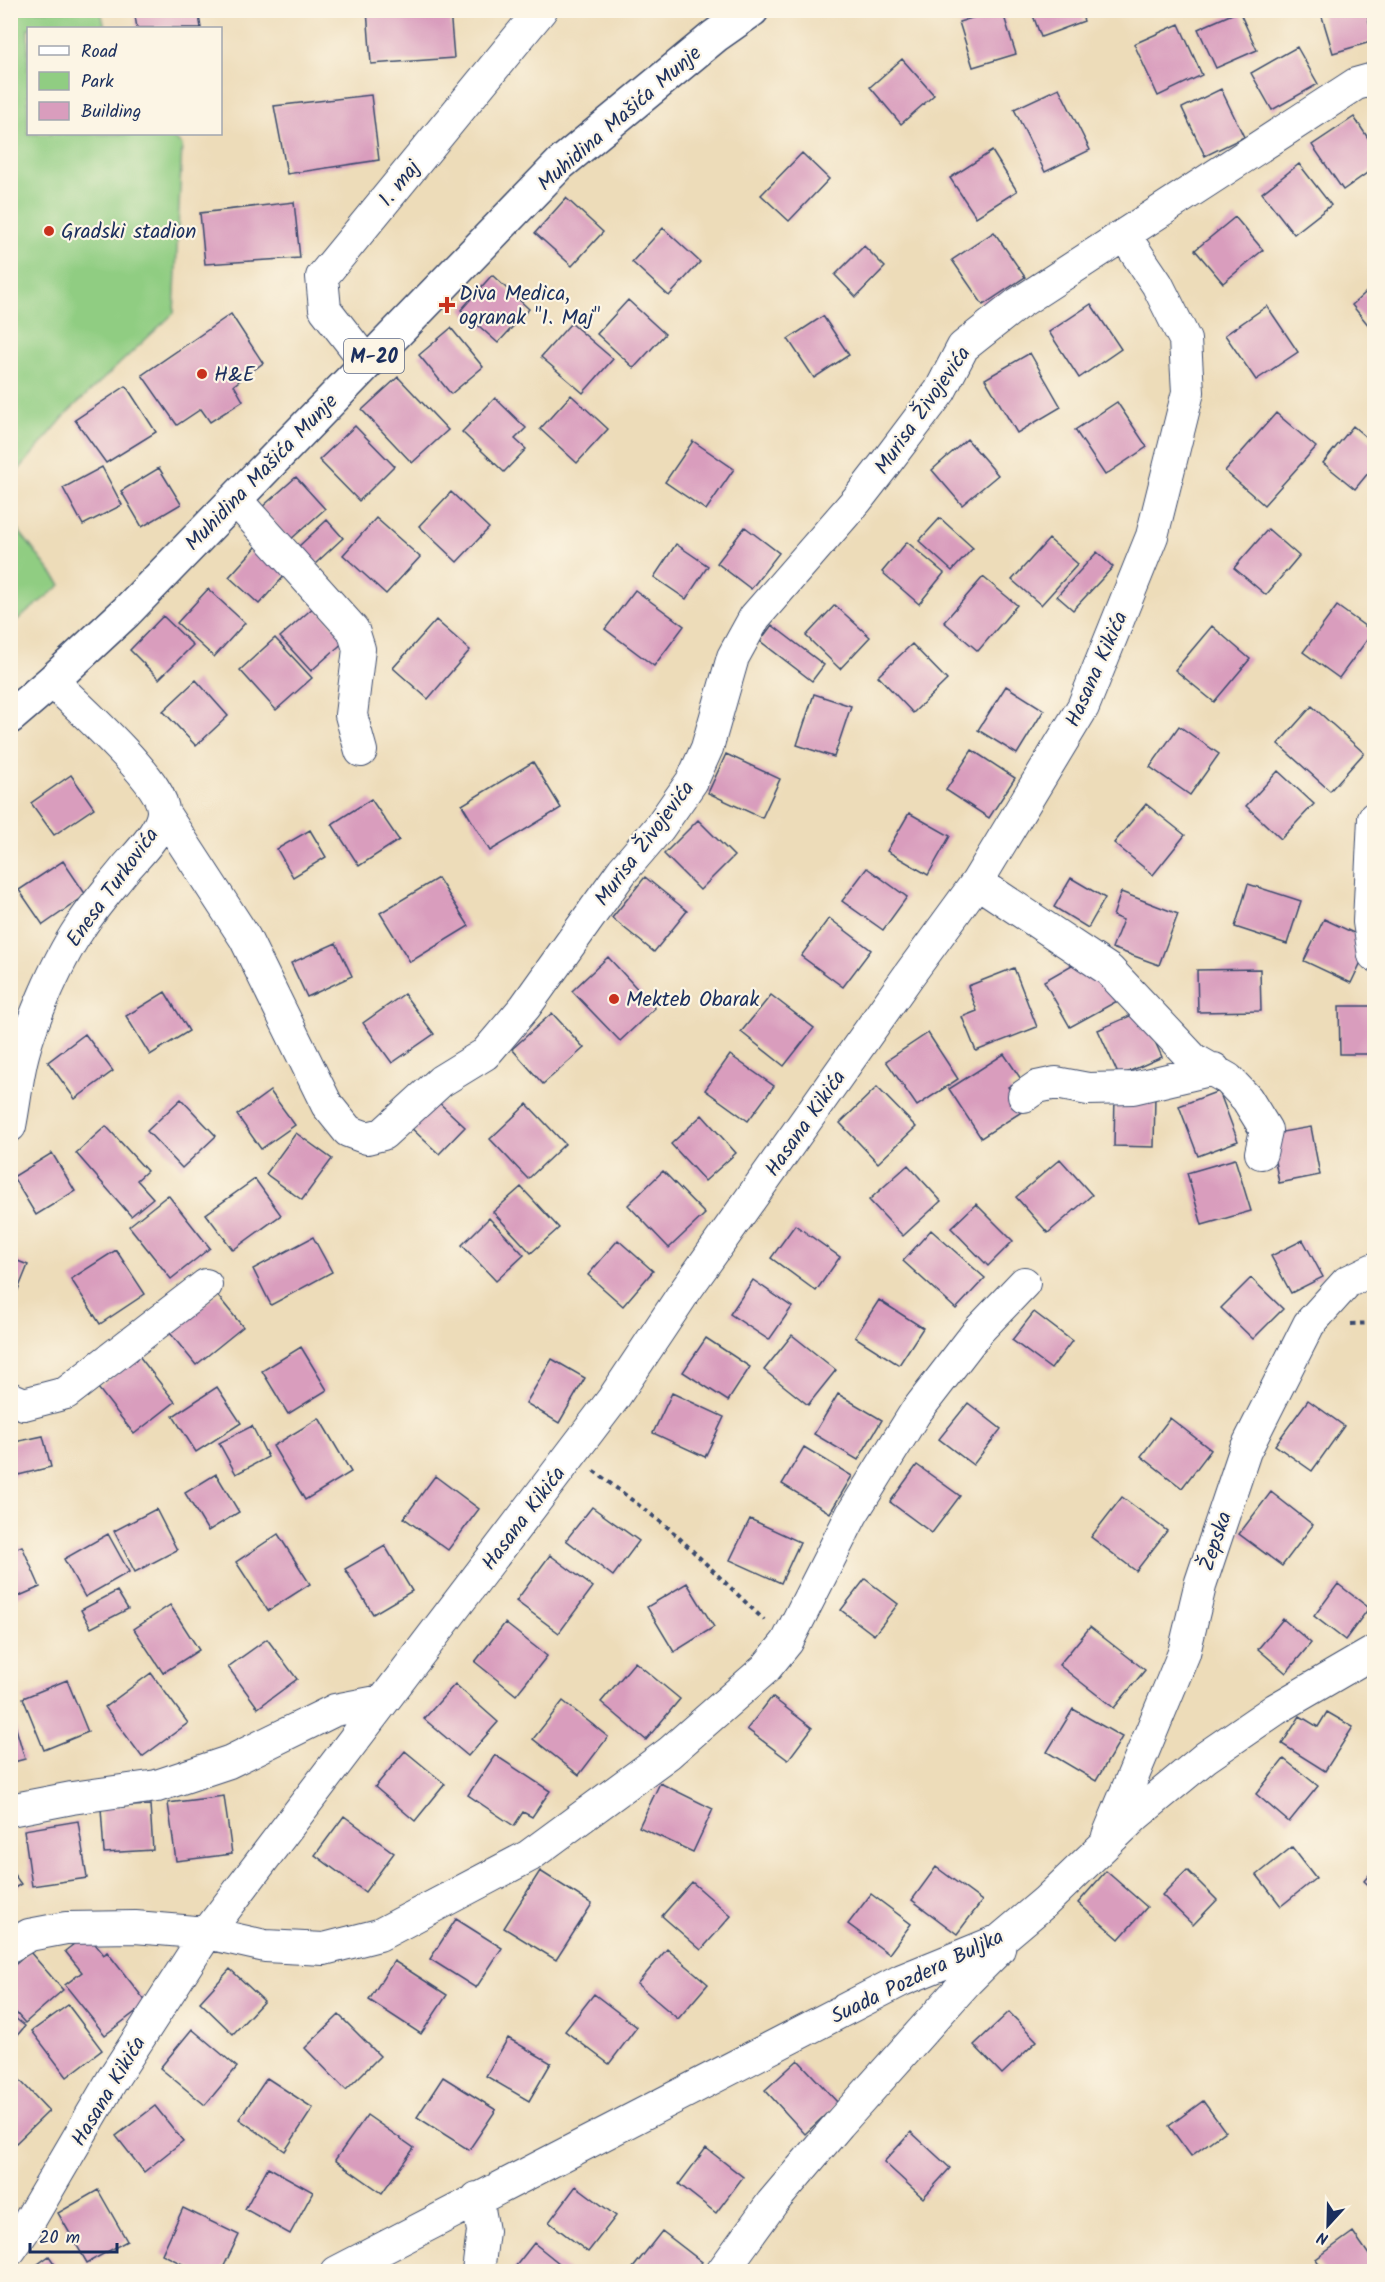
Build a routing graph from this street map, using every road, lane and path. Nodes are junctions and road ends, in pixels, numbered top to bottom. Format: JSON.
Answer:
{"nodes":[{"id":1,"x":541,"y":10,"type":"edge"},
{"id":2,"x":752,"y":10,"type":"edge"},
{"id":3,"x":1374,"y":79,"type":"edge"},
{"id":4,"x":1124,"y":235,"type":"junction"},
{"id":5,"x":367,"y":363,"type":"junction"},
{"id":6,"x":235,"y":499,"type":"junction"},
{"id":7,"x":52,"y":681,"type":"junction"},
{"id":8,"x":10,"y":717,"type":"edge"},
{"id":9,"x":361,"y":751,"type":"dead end"},
{"id":10,"x":163,"y":812,"type":"junction"},
{"id":11,"x":1374,"y":818,"type":"edge"},
{"id":12,"x":977,"y":882,"type":"junction"},
{"id":13,"x":1374,"y":955,"type":"edge"},
{"id":14,"x":21,"y":1034,"type":"edge"},
{"id":15,"x":1214,"y":1069,"type":"junction"},
{"id":16,"x":1024,"y":1096,"type":"dead end"},
{"id":17,"x":10,"y":1126,"type":"edge"},
{"id":18,"x":1262,"y":1153,"type":"dead end"},
{"id":19,"x":1374,"y":1269,"type":"edge"},
{"id":20,"x":1024,"y":1283,"type":"dead end"},
{"id":21,"x":206,"y":1285,"type":"dead end"},
{"id":22,"x":10,"y":1398,"type":"edge"},
{"id":23,"x":572,"y":1454,"type":"junction"},
{"id":24,"x":787,"y":1642,"type":"junction"},
{"id":25,"x":1374,"y":1652,"type":"edge"},
{"id":26,"x":382,"y":1701,"type":"junction"},
{"id":27,"x":10,"y":1810,"type":"edge"},
{"id":28,"x":1104,"y":1844,"type":"junction"},
{"id":29,"x":207,"y":1933,"type":"junction"},
{"id":30,"x":1000,"y":1940,"type":"junction"},
{"id":31,"x":10,"y":1946,"type":"edge"},
{"id":32,"x":477,"y":2198,"type":"junction"},
{"id":33,"x":10,"y":2250,"type":"edge"},
{"id":34,"x":337,"y":2271,"type":"edge"},
{"id":35,"x":478,"y":2271,"type":"edge"},
{"id":36,"x":722,"y":2271,"type":"edge"}],
"edges":[{"from":1,"to":5,"type":"street","name":"1. maj"},
{"from":2,"to":5,"type":"main road","name":"Muhidina Mašića Munje","number":"M-20"},
{"from":3,"to":4,"type":"street","name":"Murisa Živojevića"},
{"from":4,"to":10,"type":"street","name":"Murisa Živojevića"},
{"from":4,"to":12,"type":"street","name":"Hasana Kikića"},
{"from":5,"to":6,"type":"main road","name":"Muhidina Mašića Munje","number":"M-20"},
{"from":6,"to":7,"type":"main road","name":"Muhidina Mašića Munje","number":"M-20"},
{"from":6,"to":9,"type":"street"},
{"from":7,"to":8,"type":"main road","name":"Muhidina Mašića Munje","number":"M-20"},
{"from":7,"to":10,"type":"street","name":"Enesa Turkovića"},
{"from":10,"to":14,"type":"street","name":"Enesa Turkovića"},
{"from":11,"to":13,"type":"street"},
{"from":12,"to":15,"type":"street"},
{"from":12,"to":23,"type":"street","name":"Hasana Kikića"},
{"from":14,"to":17,"type":"street","name":"Enesa Turkovića"},
{"from":15,"to":16,"type":"street"},
{"from":15,"to":18,"type":"street"},
{"from":19,"to":28,"type":"street","name":"Žepska"},
{"from":20,"to":24,"type":"street"},
{"from":21,"to":22,"type":"street"},
{"from":23,"to":24,"type":"path"},
{"from":23,"to":26,"type":"street","name":"Hasana Kikića"},
{"from":24,"to":29,"type":"street"},
{"from":25,"to":28,"type":"street","name":"Suada Pozdera Buljka"},
{"from":26,"to":27,"type":"street"},
{"from":26,"to":29,"type":"street","name":"Hasana Kikića"},
{"from":28,"to":30,"type":"street","name":"Suada Pozdera Buljka"},
{"from":29,"to":31,"type":"street"},
{"from":29,"to":33,"type":"street","name":"Hasana Kikića"},
{"from":30,"to":32,"type":"street","name":"Suada Pozdera Buljka"},
{"from":30,"to":36,"type":"street"},
{"from":32,"to":34,"type":"street","name":"Suada Pozdera Buljka"},
{"from":32,"to":35,"type":"street"}]}
